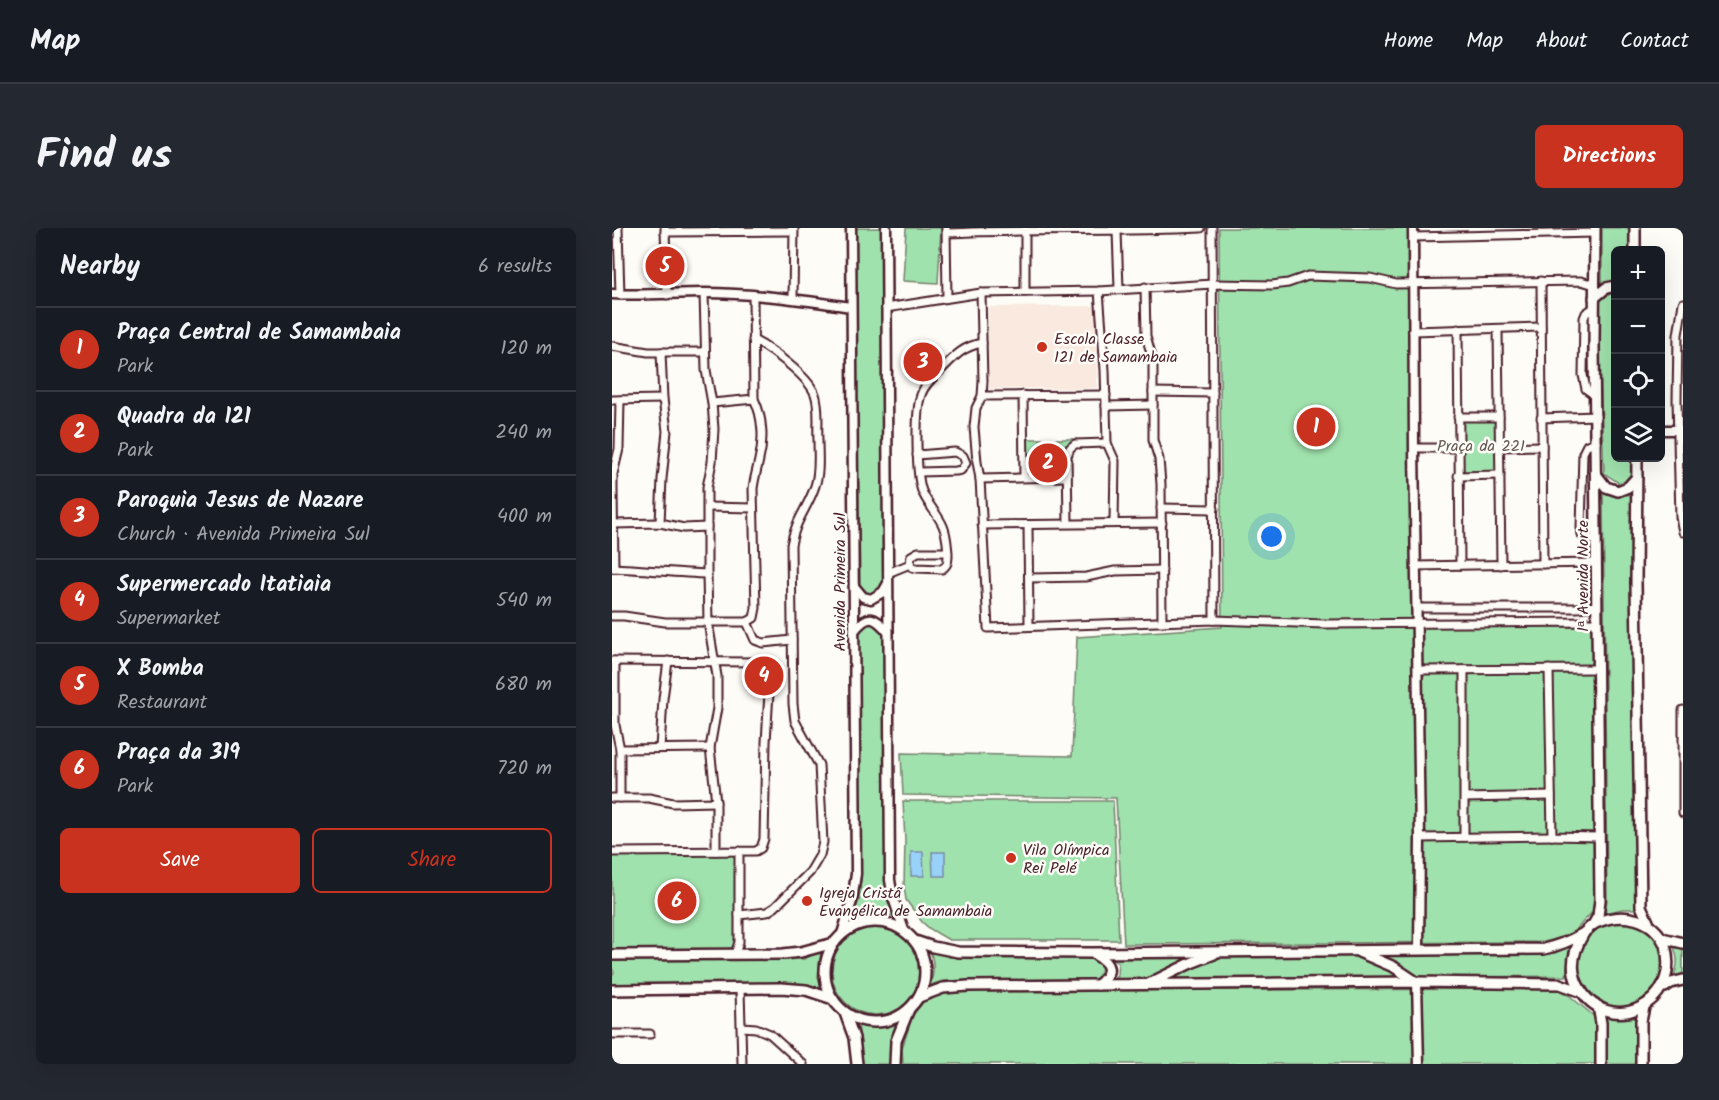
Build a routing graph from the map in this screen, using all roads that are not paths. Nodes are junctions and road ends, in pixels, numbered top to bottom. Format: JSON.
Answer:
{"nodes":[{"id":1,"x":851,"y":228,"type":"edge"},
{"id":2,"x":886,"y":228,"type":"edge"},
{"id":3,"x":1201,"y":228,"type":"edge"},
{"id":4,"x":1212,"y":228,"type":"edge"},
{"id":5,"x":1635,"y":228,"type":"edge"},
{"id":6,"x":761,"y":229,"type":"edge"},
{"id":7,"x":1025,"y":229,"type":"edge"},
{"id":8,"x":1156,"y":229,"type":"edge"},
{"id":9,"x":665,"y":230,"type":"edge"},
{"id":10,"x":713,"y":230,"type":"edge"},
{"id":11,"x":793,"y":230,"type":"edge"},
{"id":12,"x":976,"y":230,"type":"edge"},
{"id":13,"x":1074,"y":230,"type":"edge"},
{"id":14,"x":946,"y":231,"type":"edge"},
{"id":15,"x":1117,"y":231,"type":"junction"},
{"id":16,"x":1457,"y":231,"type":"edge"},
{"id":17,"x":1540,"y":231,"type":"edge"},
{"id":18,"x":1595,"y":231,"type":"edge"},
{"id":19,"x":616,"y":232,"type":"edge"},
{"id":20,"x":1413,"y":232,"type":"edge"},
{"id":21,"x":1635,"y":246,"type":"edge"},
{"id":22,"x":1595,"y":273,"type":"junction"},
{"id":23,"x":1581,"y":280,"type":"junction"},
{"id":24,"x":1540,"y":281,"type":"junction"},
{"id":25,"x":1413,"y":283,"type":"junction"},
{"id":26,"x":1213,"y":284,"type":"junction"},
{"id":27,"x":1594,"y":285,"type":"junction"},
{"id":28,"x":1145,"y":287,"type":"junction"},
{"id":29,"x":1611,"y":287,"type":"edge"},
{"id":30,"x":1119,"y":289,"type":"junction"},
{"id":31,"x":1099,"y":291,"type":"junction"},
{"id":32,"x":1025,"y":292,"type":"junction"},
{"id":33,"x":704,"y":293,"type":"junction"},
{"id":34,"x":981,"y":293,"type":"junction"},
{"id":35,"x":616,"y":295,"type":"edge"},
{"id":36,"x":667,"y":295,"type":"junction"},
{"id":37,"x":753,"y":296,"type":"junction"},
{"id":38,"x":947,"y":298,"type":"junction"},
{"id":39,"x":1594,"y":298,"type":"junction"},
{"id":40,"x":793,"y":299,"type":"junction"},
{"id":41,"x":1683,"y":303,"type":"edge"},
{"id":42,"x":851,"y":307,"type":"junction"},
{"id":43,"x":886,"y":308,"type":"junction"},
{"id":44,"x":1541,"y":327,"type":"junction"},
{"id":45,"x":1458,"y":329,"type":"junction"},
{"id":46,"x":1498,"y":329,"type":"junction"},
{"id":47,"x":1413,"y":331,"type":"junction"},
{"id":48,"x":753,"y":340,"type":"junction"},
{"id":49,"x":982,"y":343,"type":"junction"},
{"id":50,"x":612,"y":345,"type":"edge"},
{"id":51,"x":661,"y":352,"type":"junction"},
{"id":52,"x":705,"y":352,"type":"junction"},
{"id":53,"x":1153,"y":392,"type":"junction"},
{"id":54,"x":1213,"y":393,"type":"junction"},
{"id":55,"x":1023,"y":395,"type":"junction"},
{"id":56,"x":1106,"y":395,"type":"junction"},
{"id":57,"x":982,"y":396,"type":"junction"},
{"id":58,"x":663,"y":399,"type":"junction"},
{"id":59,"x":754,"y":399,"type":"junction"},
{"id":60,"x":616,"y":400,"type":"edge"},
{"id":61,"x":712,"y":403,"type":"junction"},
{"id":62,"x":1153,"y":405,"type":"junction"},
{"id":63,"x":1106,"y":406,"type":"junction"},
{"id":64,"x":1596,"y":416,"type":"junction"},
{"id":65,"x":1458,"y":417,"type":"junction"},
{"id":66,"x":1500,"y":417,"type":"junction"},
{"id":67,"x":1541,"y":418,"type":"junction"},
{"id":68,"x":1665,"y":429,"type":"edge"},
{"id":69,"x":1680,"y":430,"type":"edge"},
{"id":70,"x":1596,"y":442,"type":"junction"},
{"id":71,"x":1107,"y":443,"type":"junction"},
{"id":72,"x":1542,"y":446,"type":"junction"},
{"id":73,"x":1500,"y":447,"type":"junction"},
{"id":74,"x":1414,"y":448,"type":"junction"},
{"id":75,"x":1458,"y":448,"type":"junction"},
{"id":76,"x":917,"y":455,"type":"junction"},
{"id":77,"x":1637,"y":462,"type":"edge"},
{"id":78,"x":919,"y":472,"type":"junction"},
{"id":79,"x":1596,"y":474,"type":"junction"},
{"id":80,"x":1500,"y":475,"type":"junction"},
{"id":81,"x":1458,"y":476,"type":"junction"},
{"id":82,"x":1023,"y":477,"type":"junction"},
{"id":83,"x":1067,"y":477,"type":"junction"},
{"id":84,"x":1637,"y":477,"type":"junction"},
{"id":85,"x":980,"y":479,"type":"junction"},
{"id":86,"x":708,"y":507,"type":"junction"},
{"id":87,"x":753,"y":508,"type":"junction"},
{"id":88,"x":1161,"y":508,"type":"junction"},
{"id":89,"x":1214,"y":508,"type":"junction"},
{"id":90,"x":1068,"y":523,"type":"junction"},
{"id":91,"x":1114,"y":523,"type":"junction"},
{"id":92,"x":1162,"y":523,"type":"junction"},
{"id":93,"x":614,"y":524,"type":"junction"},
{"id":94,"x":660,"y":524,"type":"junction"},
{"id":95,"x":982,"y":525,"type":"junction"},
{"id":96,"x":1028,"y":525,"type":"junction"},
{"id":97,"x":707,"y":527,"type":"junction"},
{"id":98,"x":1683,"y":532,"type":"edge"},
{"id":99,"x":1596,"y":540,"type":"junction"},
{"id":100,"x":948,"y":552,"type":"junction"},
{"id":101,"x":1596,"y":563,"type":"junction"},
{"id":102,"x":910,"y":564,"type":"junction"},
{"id":103,"x":1544,"y":564,"type":"junction"},
{"id":104,"x":1460,"y":565,"type":"junction"},
{"id":105,"x":1501,"y":565,"type":"junction"},
{"id":106,"x":1416,"y":566,"type":"junction"},
{"id":107,"x":613,"y":568,"type":"edge"},
{"id":108,"x":1162,"y":570,"type":"junction"},
{"id":109,"x":707,"y":574,"type":"junction"},
{"id":110,"x":888,"y":578,"type":"junction"},
{"id":111,"x":1029,"y":578,"type":"junction"},
{"id":112,"x":854,"y":586,"type":"junction"},
{"id":113,"x":1597,"y":606,"type":"junction"},
{"id":114,"x":1416,"y":608,"type":"junction"},
{"id":115,"x":1439,"y":608,"type":"junction"},
{"id":116,"x":1577,"y":608,"type":"junction"},
{"id":117,"x":612,"y":616,"type":"edge"},
{"id":118,"x":1214,"y":620,"type":"junction"},
{"id":119,"x":708,"y":622,"type":"junction"},
{"id":120,"x":747,"y":622,"type":"junction"},
{"id":121,"x":1162,"y":622,"type":"junction"},
{"id":122,"x":1577,"y":622,"type":"junction"},
{"id":123,"x":1597,"y":622,"type":"junction"},
{"id":124,"x":1417,"y":623,"type":"junction"},
{"id":125,"x":1438,"y":623,"type":"junction"},
{"id":126,"x":1029,"y":626,"type":"junction"},
{"id":127,"x":854,"y":631,"type":"junction"},
{"id":128,"x":889,"y":632,"type":"junction"},
{"id":129,"x":792,"y":640,"type":"junction"},
{"id":130,"x":613,"y":661,"type":"edge"},
{"id":131,"x":668,"y":661,"type":"junction"},
{"id":132,"x":715,"y":662,"type":"junction"},
{"id":133,"x":1549,"y":669,"type":"junction"},
{"id":134,"x":1598,"y":669,"type":"junction"},
{"id":135,"x":1418,"y":670,"type":"junction"},
{"id":136,"x":1464,"y":670,"type":"junction"},
{"id":137,"x":1683,"y":710,"type":"edge"},
{"id":138,"x":620,"y":748,"type":"junction"},
{"id":139,"x":660,"y":748,"type":"junction"},
{"id":140,"x":710,"y":748,"type":"junction"},
{"id":141,"x":1551,"y":796,"type":"junction"},
{"id":142,"x":612,"y":798,"type":"edge"},
{"id":143,"x":620,"y":798,"type":"junction"},
{"id":144,"x":1465,"y":798,"type":"junction"},
{"id":145,"x":716,"y":802,"type":"junction"},
{"id":146,"x":1683,"y":813,"type":"edge"},
{"id":147,"x":1552,"y":836,"type":"junction"},
{"id":148,"x":1464,"y":837,"type":"junction"},
{"id":149,"x":1599,"y":837,"type":"junction"},
{"id":150,"x":1420,"y":838,"type":"junction"},
{"id":151,"x":716,"y":851,"type":"junction"},
{"id":152,"x":739,"y":851,"type":"junction"},
{"id":153,"x":612,"y":852,"type":"edge"},
{"id":154,"x":739,"y":915,"type":"junction"},
{"id":155,"x":1594,"y":923,"type":"junction"},
{"id":156,"x":1649,"y":924,"type":"junction"},
{"id":157,"x":903,"y":930,"type":"junction"},
{"id":158,"x":1584,"y":933,"type":"junction"},
{"id":159,"x":842,"y":934,"type":"junction"},
{"id":160,"x":1662,"y":938,"type":"junction"},
{"id":161,"x":915,"y":941,"type":"junction"},
{"id":162,"x":834,"y":943,"type":"junction"},
{"id":163,"x":1683,"y":943,"type":"edge"},
{"id":164,"x":1356,"y":950,"type":"junction"},
{"id":165,"x":1419,"y":950,"type":"junction"},
{"id":166,"x":1221,"y":952,"type":"junction"},
{"id":167,"x":1092,"y":953,"type":"junction"},
{"id":168,"x":740,"y":954,"type":"junction"},
{"id":169,"x":612,"y":955,"type":"edge"},
{"id":170,"x":1683,"y":980,"type":"edge"},
{"id":171,"x":1418,"y":982,"type":"junction"},
{"id":172,"x":1098,"y":985,"type":"junction"},
{"id":173,"x":1145,"y":985,"type":"junction"},
{"id":174,"x":1665,"y":987,"type":"junction"},
{"id":175,"x":740,"y":989,"type":"junction"},
{"id":176,"x":612,"y":990,"type":"edge"},
{"id":177,"x":1582,"y":993,"type":"junction"},
{"id":178,"x":919,"y":997,"type":"junction"},
{"id":179,"x":833,"y":999,"type":"junction"},
{"id":180,"x":1598,"y":1006,"type":"junction"},
{"id":181,"x":1644,"y":1007,"type":"junction"},
{"id":182,"x":910,"y":1008,"type":"junction"},
{"id":183,"x":846,"y":1013,"type":"junction"},
{"id":184,"x":742,"y":1027,"type":"junction"},
{"id":185,"x":612,"y":1034,"type":"edge"},
{"id":186,"x":650,"y":1034,"type":"dead end"},
{"id":187,"x":742,"y":1064,"type":"edge"},
{"id":188,"x":803,"y":1064,"type":"edge"},
{"id":189,"x":857,"y":1064,"type":"edge"},
{"id":190,"x":895,"y":1064,"type":"edge"},
{"id":191,"x":1419,"y":1064,"type":"edge"},
{"id":192,"x":1601,"y":1064,"type":"edge"},
{"id":193,"x":1641,"y":1064,"type":"edge"}],
"edges":[{"from":1,"to":42,"type":"street","name":"Avenida Primeira Sul"},
{"from":2,"to":43,"type":"street"},
{"from":3,"to":8,"type":"street"},
{"from":4,"to":26,"type":"street"},
{"from":5,"to":21,"type":"main road"},
{"from":6,"to":10,"type":"street"},
{"from":6,"to":11,"type":"street"},
{"from":7,"to":12,"type":"street"},
{"from":7,"to":13,"type":"street"},
{"from":7,"to":32,"type":"street"},
{"from":8,"to":15,"type":"street"},
{"from":9,"to":10,"type":"street"},
{"from":9,"to":36,"type":"street"},
{"from":11,"to":40,"type":"street"},
{"from":12,"to":14,"type":"street"},
{"from":13,"to":15,"type":"street"},
{"from":14,"to":38,"type":"street"},
{"from":15,"to":30,"type":"street"},
{"from":16,"to":17,"type":"street"},
{"from":16,"to":20,"type":"street"},
{"from":17,"to":18,"type":"street"},
{"from":18,"to":22,"type":"main road","name":"1ᵃ Avenida Norte"},
{"from":19,"to":35,"type":"street"},
{"from":20,"to":25,"type":"street"},
{"from":22,"to":23,"type":"street"},
{"from":22,"to":27,"type":"main road","name":"1ᵃ Avenida Norte"},
{"from":23,"to":24,"type":"street"},
{"from":23,"to":27,"type":"street"},
{"from":24,"to":25,"type":"street"},
{"from":24,"to":44,"type":"street"},
{"from":25,"to":26,"type":"street"},
{"from":25,"to":47,"type":"street"},
{"from":26,"to":28,"type":"street"},
{"from":26,"to":54,"type":"street"},
{"from":27,"to":39,"type":"main road","name":"1ᵃ Avenida Norte"},
{"from":28,"to":30,"type":"street"},
{"from":28,"to":53,"type":"street"},
{"from":29,"to":39,"type":"main road"},
{"from":30,"to":31,"type":"street"},
{"from":31,"to":32,"type":"street"},
{"from":31,"to":56,"type":"street"},
{"from":32,"to":34,"type":"street"},
{"from":33,"to":36,"type":"street"},
{"from":33,"to":37,"type":"street"},
{"from":33,"to":52,"type":"street"},
{"from":34,"to":38,"type":"street"},
{"from":34,"to":49,"type":"street"},
{"from":35,"to":36,"type":"street"},
{"from":37,"to":40,"type":"street"},
{"from":37,"to":48,"type":"street"},
{"from":38,"to":43,"type":"street"},
{"from":39,"to":64,"type":"main road","name":"1ᵃ Avenida Norte"},
{"from":40,"to":42,"type":"street"},
{"from":41,"to":69,"type":"street"},
{"from":42,"to":112,"type":"street","name":"Avenida Primeira Sul"},
{"from":43,"to":110,"type":"street"},
{"from":44,"to":46,"type":"street"},
{"from":44,"to":67,"type":"street"},
{"from":45,"to":46,"type":"street"},
{"from":45,"to":47,"type":"street"},
{"from":45,"to":65,"type":"street"},
{"from":46,"to":66,"type":"street"},
{"from":47,"to":74,"type":"street"},
{"from":48,"to":59,"type":"street"},
{"from":48,"to":129,"type":"street"},
{"from":49,"to":57,"type":"street"},
{"from":49,"to":76,"type":"street"},
{"from":50,"to":51,"type":"street"},
{"from":51,"to":52,"type":"street"},
{"from":51,"to":58,"type":"street"},
{"from":52,"to":61,"type":"street"},
{"from":53,"to":54,"type":"street"},
{"from":53,"to":62,"type":"street"},
{"from":54,"to":89,"type":"street"},
{"from":55,"to":56,"type":"street"},
{"from":55,"to":57,"type":"street"},
{"from":55,"to":82,"type":"street"},
{"from":56,"to":63,"type":"street"},
{"from":57,"to":85,"type":"street"},
{"from":58,"to":60,"type":"street"},
{"from":58,"to":94,"type":"street"},
{"from":59,"to":61,"type":"street"},
{"from":59,"to":87,"type":"street"},
{"from":60,"to":93,"type":"street"},
{"from":61,"to":86,"type":"street"},
{"from":62,"to":63,"type":"street"},
{"from":62,"to":88,"type":"street"},
{"from":63,"to":71,"type":"street"},
{"from":64,"to":67,"type":"street"},
{"from":64,"to":70,"type":"main road","name":"1ᵃ Avenida Norte"},
{"from":65,"to":66,"type":"street"},
{"from":65,"to":75,"type":"street"},
{"from":66,"to":73,"type":"street"},
{"from":67,"to":72,"type":"street"},
{"from":68,"to":69,"type":"street"},
{"from":69,"to":98,"type":"street"},
{"from":70,"to":79,"type":"main road","name":"1ᵃ Avenida Norte"},
{"from":70,"to":99,"type":"street"},
{"from":71,"to":83,"type":"street"},
{"from":71,"to":91,"type":"street"},
{"from":72,"to":73,"type":"street"},
{"from":72,"to":103,"type":"street"},
{"from":73,"to":80,"type":"street"},
{"from":74,"to":75,"type":"street"},
{"from":74,"to":106,"type":"street"},
{"from":75,"to":81,"type":"street"},
{"from":76,"to":78,"type":"street"},
{"from":76,"to":78,"type":"street"},
{"from":77,"to":84,"type":"main road"},
{"from":78,"to":100,"type":"street"},
{"from":79,"to":84,"type":"main road"},
{"from":79,"to":99,"type":"main road","name":"1ᵃ Avenida Norte"},
{"from":80,"to":81,"type":"street"},
{"from":80,"to":105,"type":"street"},
{"from":81,"to":104,"type":"street"},
{"from":82,"to":83,"type":"street"},
{"from":82,"to":85,"type":"street"},
{"from":83,"to":90,"type":"street"},
{"from":84,"to":156,"type":"main road"},
{"from":85,"to":95,"type":"street"},
{"from":86,"to":87,"type":"street"},
{"from":86,"to":97,"type":"street"},
{"from":87,"to":120,"type":"street"},
{"from":88,"to":89,"type":"street"},
{"from":88,"to":92,"type":"street"},
{"from":89,"to":118,"type":"street"},
{"from":90,"to":91,"type":"street"},
{"from":90,"to":96,"type":"street"},
{"from":91,"to":92,"type":"street"},
{"from":92,"to":108,"type":"street"},
{"from":93,"to":94,"type":"street"},
{"from":93,"to":107,"type":"street"},
{"from":94,"to":97,"type":"street"},
{"from":95,"to":96,"type":"street"},
{"from":95,"to":126,"type":"street"},
{"from":96,"to":111,"type":"street"},
{"from":97,"to":109,"type":"street"},
{"from":99,"to":101,"type":"main road","name":"1ᵃ Avenida Norte"},
{"from":100,"to":102,"type":"street"},
{"from":100,"to":102,"type":"street"},
{"from":101,"to":103,"type":"street"},
{"from":101,"to":113,"type":"main road","name":"1ᵃ Avenida Norte"},
{"from":102,"to":110,"type":"street"},
{"from":103,"to":105,"type":"street"},
{"from":104,"to":105,"type":"street"},
{"from":104,"to":106,"type":"street"},
{"from":106,"to":114,"type":"street"},
{"from":107,"to":109,"type":"street"},
{"from":108,"to":111,"type":"street"},
{"from":108,"to":121,"type":"street"},
{"from":109,"to":119,"type":"street"},
{"from":110,"to":112,"type":"street"},
{"from":110,"to":128,"type":"street"},
{"from":111,"to":126,"type":"street"},
{"from":112,"to":127,"type":"street","name":"Avenida Primeira Sul"},
{"from":113,"to":116,"type":"street"},
{"from":113,"to":123,"type":"main road","name":"1ᵃ Avenida Norte"},
{"from":114,"to":115,"type":"street"},
{"from":114,"to":124,"type":"street"},
{"from":115,"to":116,"type":"street"},
{"from":115,"to":125,"type":"street"},
{"from":116,"to":122,"type":"street"},
{"from":117,"to":119,"type":"street"},
{"from":118,"to":121,"type":"street"},
{"from":118,"to":124,"type":"street"},
{"from":119,"to":120,"type":"street"},
{"from":119,"to":132,"type":"street"},
{"from":120,"to":129,"type":"street"},
{"from":121,"to":126,"type":"street"},
{"from":122,"to":123,"type":"street"},
{"from":122,"to":125,"type":"street"},
{"from":123,"to":134,"type":"main road","name":"1ᵃ Avenida Norte"},
{"from":124,"to":125,"type":"street"},
{"from":124,"to":135,"type":"street"},
{"from":127,"to":128,"type":"street"},
{"from":127,"to":159,"type":"street","name":"Avenida Primeira Sul"},
{"from":128,"to":157,"type":"street"},
{"from":129,"to":154,"type":"street"},
{"from":130,"to":131,"type":"street"},
{"from":130,"to":138,"type":"street"},
{"from":131,"to":132,"type":"street"},
{"from":131,"to":139,"type":"street"},
{"from":132,"to":140,"type":"street"},
{"from":132,"to":152,"type":"street"},
{"from":133,"to":134,"type":"street"},
{"from":133,"to":136,"type":"street"},
{"from":133,"to":141,"type":"street"},
{"from":134,"to":149,"type":"main road","name":"1ᵃ Avenida Norte"},
{"from":135,"to":136,"type":"street"},
{"from":135,"to":150,"type":"street"},
{"from":136,"to":144,"type":"street"},
{"from":137,"to":146,"type":"street"},
{"from":138,"to":139,"type":"street"},
{"from":138,"to":143,"type":"street"},
{"from":139,"to":140,"type":"street"},
{"from":140,"to":145,"type":"street"},
{"from":141,"to":144,"type":"street"},
{"from":141,"to":147,"type":"street"},
{"from":142,"to":143,"type":"street"},
{"from":143,"to":145,"type":"street"},
{"from":144,"to":148,"type":"street"},
{"from":145,"to":151,"type":"street"},
{"from":147,"to":148,"type":"street"},
{"from":147,"to":149,"type":"street"},
{"from":148,"to":150,"type":"street"},
{"from":149,"to":155,"type":"main road","name":"1ᵃ Avenida Norte"},
{"from":150,"to":165,"type":"street"},
{"from":151,"to":152,"type":"street"},
{"from":151,"to":153,"type":"street"},
{"from":152,"to":154,"type":"street"},
{"from":154,"to":168,"type":"street"},
{"from":155,"to":156,"type":"main road"},
{"from":155,"to":158,"type":"main road"},
{"from":156,"to":160,"type":"main road"},
{"from":157,"to":159,"type":"main road"},
{"from":157,"to":161,"type":"main road"},
{"from":158,"to":165,"type":"main road"},
{"from":158,"to":177,"type":"main road"},
{"from":159,"to":162,"type":"main road"},
{"from":160,"to":163,"type":"main road"},
{"from":160,"to":174,"type":"main road"},
{"from":161,"to":167,"type":"main road"},
{"from":161,"to":178,"type":"main road"},
{"from":162,"to":168,"type":"main road"},
{"from":162,"to":179,"type":"main road"},
{"from":164,"to":165,"type":"main road"},
{"from":164,"to":166,"type":"main road"},
{"from":164,"to":171,"type":"main road"},
{"from":166,"to":167,"type":"main road"},
{"from":166,"to":173,"type":"main road"},
{"from":167,"to":172,"type":"main road"},
{"from":168,"to":169,"type":"main road"},
{"from":170,"to":174,"type":"main road"},
{"from":171,"to":173,"type":"main road"},
{"from":171,"to":177,"type":"main road"},
{"from":171,"to":191,"type":"street"},
{"from":172,"to":173,"type":"main road"},
{"from":172,"to":178,"type":"main road"},
{"from":174,"to":181,"type":"main road"},
{"from":175,"to":176,"type":"main road"},
{"from":175,"to":179,"type":"main road"},
{"from":175,"to":184,"type":"street"},
{"from":177,"to":180,"type":"main road"},
{"from":178,"to":182,"type":"main road"},
{"from":179,"to":183,"type":"main road"},
{"from":180,"to":181,"type":"main road"},
{"from":180,"to":192,"type":"main road"},
{"from":181,"to":193,"type":"main road"},
{"from":182,"to":183,"type":"main road"},
{"from":182,"to":190,"type":"main road"},
{"from":183,"to":189,"type":"main road"},
{"from":184,"to":187,"type":"street"},
{"from":184,"to":188,"type":"street"},
{"from":185,"to":186,"type":"street"}]}
